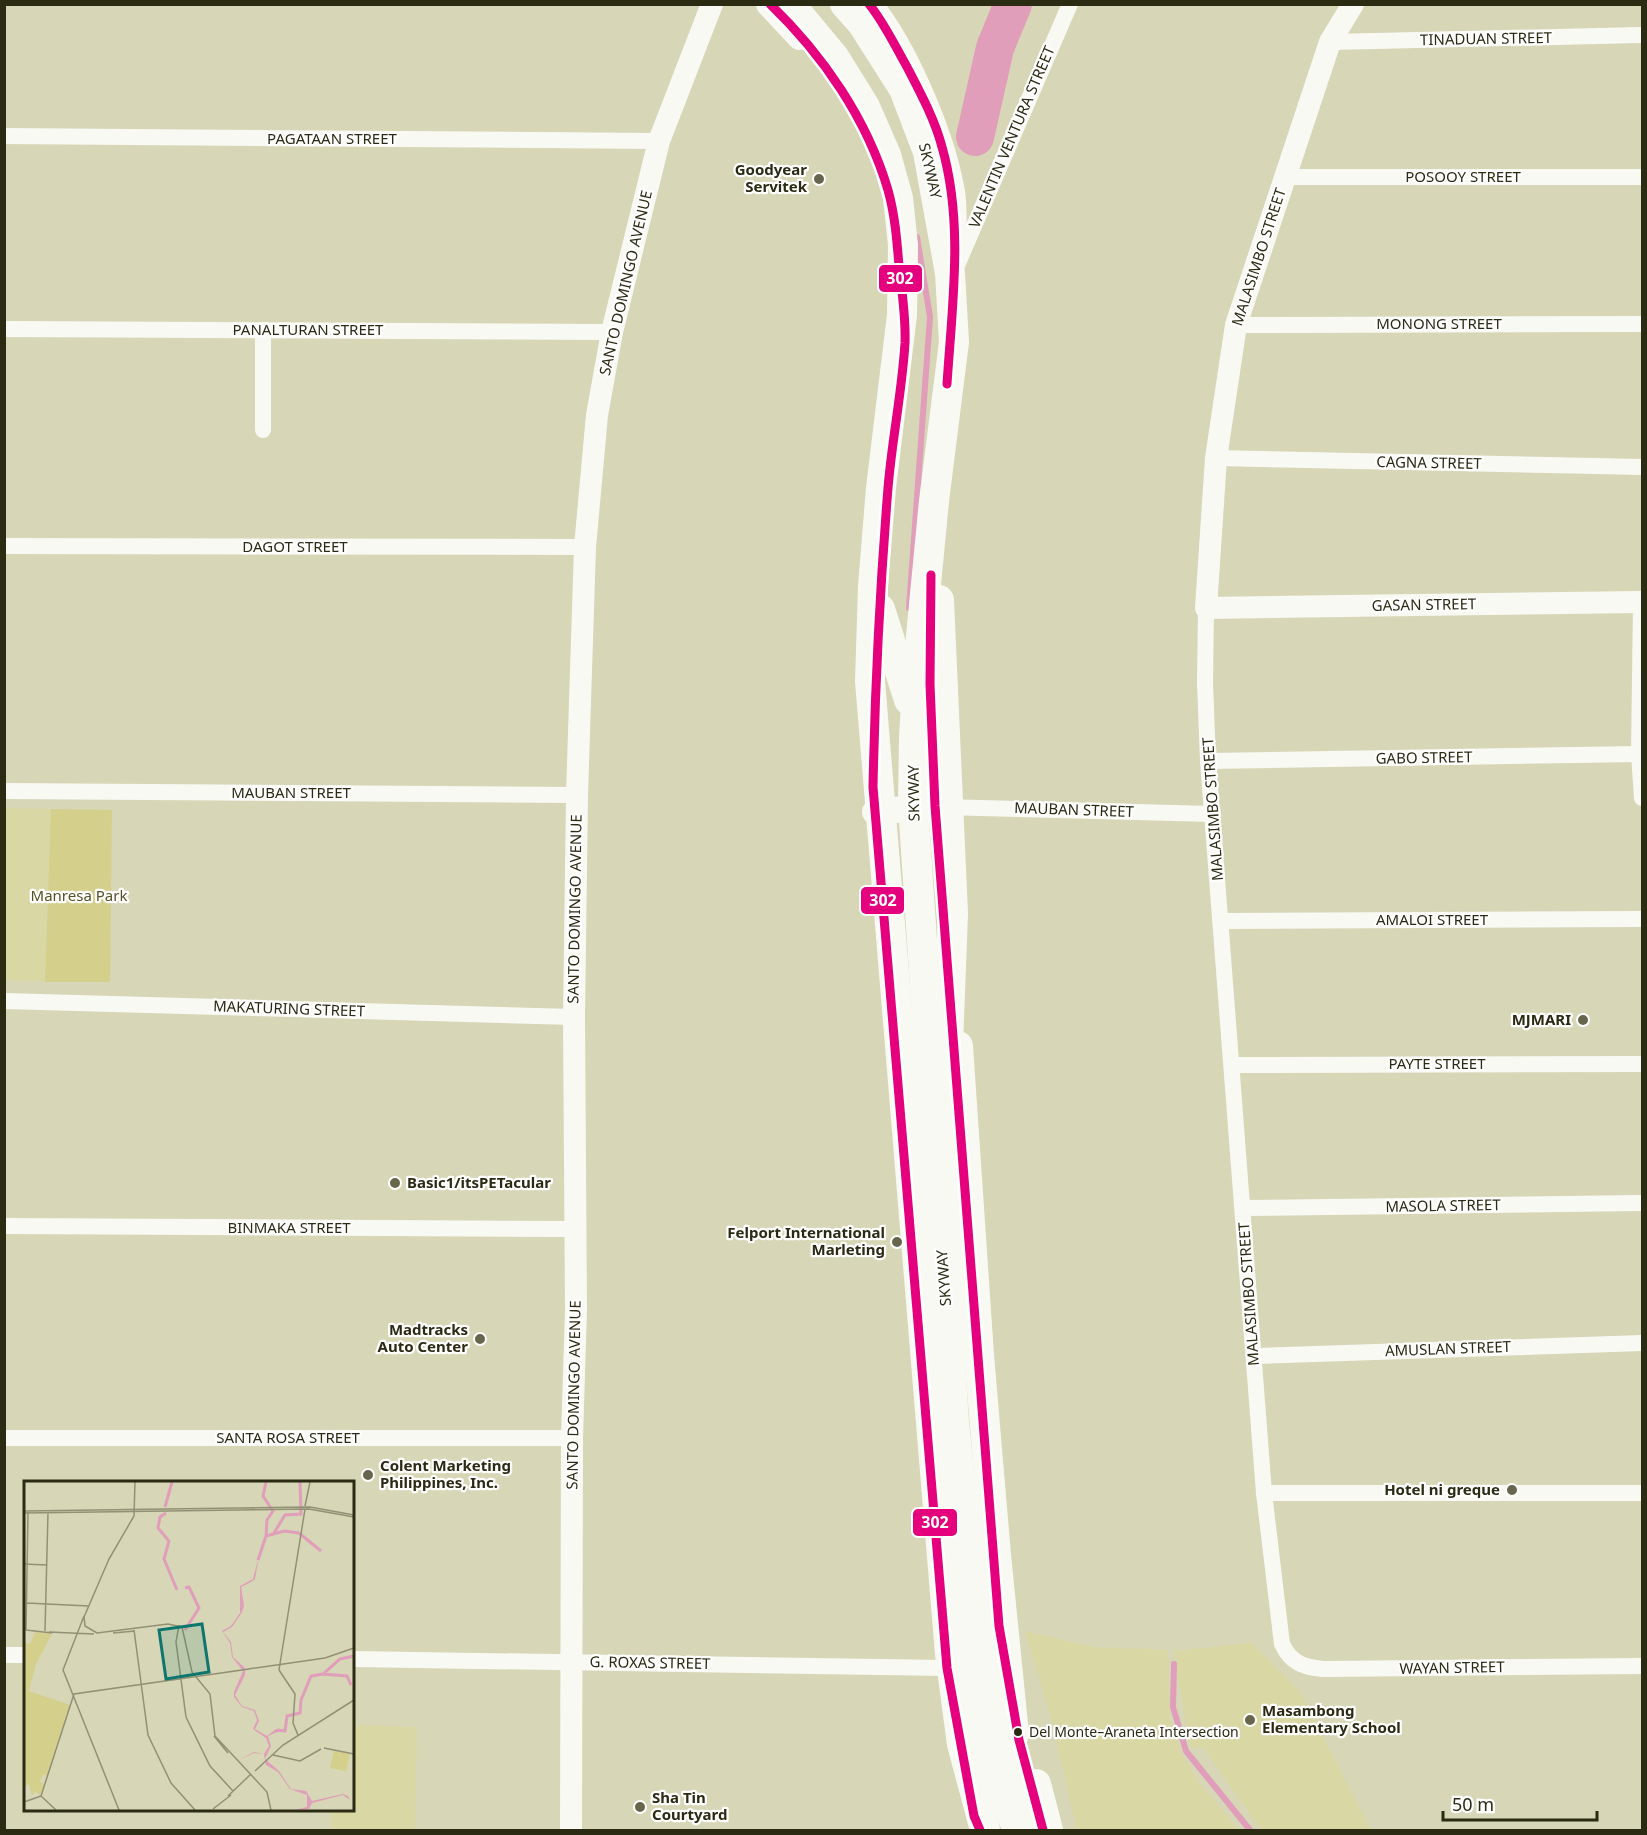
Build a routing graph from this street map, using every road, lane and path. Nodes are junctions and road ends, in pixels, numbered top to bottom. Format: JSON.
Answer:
{"nodes":[{"id":1,"x":712,"y":4,"type":"edge"},
{"id":2,"x":769,"y":4,"type":"edge"},
{"id":3,"x":790,"y":4,"type":"edge"},
{"id":4,"x":845,"y":4,"type":"edge"},
{"id":5,"x":869,"y":4,"type":"edge"},
{"id":6,"x":1070,"y":4,"type":"edge"},
{"id":7,"x":1353,"y":4,"type":"edge"},
{"id":8,"x":1642,"y":35,"type":"edge"},
{"id":9,"x":1330,"y":42,"type":"junction"},
{"id":10,"x":4,"y":136,"type":"edge"},
{"id":11,"x":660,"y":141,"type":"junction"},
{"id":12,"x":1284,"y":177,"type":"junction"},
{"id":13,"x":1642,"y":177,"type":"edge"},
{"id":14,"x":955,"y":270,"type":"junction"},
{"id":15,"x":1642,"y":324,"type":"edge"},
{"id":16,"x":1236,"y":325,"type":"junction"},
{"id":17,"x":4,"y":328,"type":"edge"},
{"id":18,"x":263,"y":330,"type":"junction"},
{"id":19,"x":612,"y":332,"type":"junction"},
{"id":20,"x":263,"y":430,"type":"dead end"},
{"id":21,"x":1216,"y":459,"type":"junction"},
{"id":22,"x":1642,"y":467,"type":"edge"},
{"id":23,"x":934,"y":501,"type":"junction"},
{"id":24,"x":4,"y":546,"type":"edge"},
{"id":25,"x":585,"y":547,"type":"junction"},
{"id":26,"x":873,"y":586,"type":"junction"},
{"id":27,"x":1642,"y":596,"type":"edge"},
{"id":28,"x":1206,"y":608,"type":"junction"},
{"id":29,"x":1639,"y":754,"type":"junction"},
{"id":30,"x":1208,"y":761,"type":"junction"},
{"id":31,"x":4,"y":791,"type":"edge"},
{"id":32,"x":577,"y":795,"type":"junction"},
{"id":33,"x":1642,"y":798,"type":"edge"},
{"id":34,"x":904,"y":809,"type":"junction"},
{"id":35,"x":1213,"y":814,"type":"junction"},
{"id":36,"x":953,"y":914,"type":"junction"},
{"id":37,"x":1642,"y":919,"type":"edge"},
{"id":38,"x":1221,"y":921,"type":"junction"},
{"id":39,"x":4,"y":1001,"type":"edge"},
{"id":40,"x":574,"y":1017,"type":"junction"},
{"id":41,"x":1642,"y":1064,"type":"edge"},
{"id":42,"x":1233,"y":1065,"type":"junction"},
{"id":43,"x":1642,"y":1203,"type":"edge"},
{"id":44,"x":1243,"y":1208,"type":"junction"},
{"id":45,"x":4,"y":1226,"type":"edge"},
{"id":46,"x":574,"y":1229,"type":"junction"},
{"id":47,"x":1642,"y":1343,"type":"edge"},
{"id":48,"x":1254,"y":1356,"type":"junction"},
{"id":49,"x":572,"y":1437,"type":"junction"},
{"id":50,"x":4,"y":1438,"type":"edge"},
{"id":51,"x":1264,"y":1493,"type":"junction"},
{"id":52,"x":1642,"y":1493,"type":"edge"},
{"id":53,"x":1280,"y":1635,"type":"joint"},
{"id":54,"x":4,"y":1655,"type":"edge"},
{"id":55,"x":24,"y":1655,"type":"edge"},
{"id":56,"x":354,"y":1659,"type":"edge"},
{"id":57,"x":572,"y":1661,"type":"junction"},
{"id":58,"x":1642,"y":1666,"type":"edge"},
{"id":59,"x":947,"y":1668,"type":"junction"},
{"id":60,"x":980,"y":1826,"type":"edge"},
{"id":61,"x":571,"y":1830,"type":"edge"},
{"id":62,"x":1008,"y":1830,"type":"edge"},
{"id":63,"x":1018,"y":1830,"type":"edge"},
{"id":64,"x":1029,"y":1830,"type":"edge"},
{"id":65,"x":1036,"y":1830,"type":"edge"},
{"id":66,"x":1043,"y":1830,"type":"edge"},
{"id":67,"x":1048,"y":1830,"type":"edge"}],
"edges":[{"from":1,"to":11,"type":"main road","name":"SANTO DOMINGO AVENUE"},
{"from":2,"to":34,"type":"main road"},
{"from":3,"to":26,"type":"highway","name":"SKYWAY"},
{"from":4,"to":23,"type":"highway","name":"SKYWAY"},
{"from":5,"to":14,"type":"main road"},
{"from":6,"to":14,"type":"street","name":"VALENTIN VENTURA STREET"},
{"from":7,"to":9,"type":"main road","name":"MALASIMBO STREET"},
{"from":8,"to":9,"type":"street","name":"TINADUAN STREET"},
{"from":9,"to":12,"type":"main road","name":"MALASIMBO STREET"},
{"from":10,"to":11,"type":"street","name":"PAGATAAN STREET"},
{"from":11,"to":19,"type":"main road","name":"SANTO DOMINGO AVENUE"},
{"from":12,"to":13,"type":"street","name":"POSOOY STREET"},
{"from":12,"to":16,"type":"main road","name":"MALASIMBO STREET"},
{"from":14,"to":34,"type":"main road"},
{"from":15,"to":16,"type":"street","name":"MONONG STREET"},
{"from":16,"to":21,"type":"main road","name":"MALASIMBO STREET"},
{"from":17,"to":18,"type":"street","name":"PANALTURAN STREET"},
{"from":18,"to":19,"type":"street","name":"PANALTURAN STREET"},
{"from":18,"to":20,"type":"street"},
{"from":19,"to":25,"type":"main road","name":"SANTO DOMINGO AVENUE"},
{"from":21,"to":22,"type":"street","name":"CAGNA STREET"},
{"from":21,"to":28,"type":"main road","name":"MALASIMBO STREET"},
{"from":23,"to":36,"type":"highway","name":"SKYWAY"},
{"from":23,"to":63,"type":"highway","name":"SKYWAY"},
{"from":24,"to":25,"type":"street","name":"DAGOT STREET"},
{"from":25,"to":32,"type":"main road","name":"SANTO DOMINGO AVENUE"},
{"from":26,"to":60,"type":"highway","name":"SKYWAY"},
{"from":26,"to":64,"type":"highway","name":"SKYWAY"},
{"from":27,"to":28,"type":"main road","name":"GASAN STREET"},
{"from":27,"to":29,"type":"street"},
{"from":28,"to":30,"type":"street","name":"MALASIMBO STREET"},
{"from":29,"to":30,"type":"street","name":"GABO STREET"},
{"from":29,"to":33,"type":"street"},
{"from":30,"to":35,"type":"street","name":"MALASIMBO STREET"},
{"from":31,"to":32,"type":"street","name":"MAUBAN STREET"},
{"from":32,"to":40,"type":"main road","name":"SANTO DOMINGO AVENUE"},
{"from":34,"to":35,"type":"street","name":"MAUBAN STREET"},
{"from":34,"to":59,"type":"main road"},
{"from":34,"to":66,"type":"main road"},
{"from":35,"to":38,"type":"street","name":"MALASIMBO STREET"},
{"from":36,"to":65,"type":"highway","name":"SKYWAY"},
{"from":36,"to":67,"type":"highway","name":"SKYWAY"},
{"from":37,"to":38,"type":"street","name":"AMALOI STREET"},
{"from":38,"to":42,"type":"street","name":"MALASIMBO STREET"},
{"from":39,"to":40,"type":"street","name":"MAKATURING STREET"},
{"from":40,"to":46,"type":"main road","name":"SANTO DOMINGO AVENUE"},
{"from":41,"to":42,"type":"street","name":"PAYTE STREET"},
{"from":42,"to":44,"type":"street","name":"MALASIMBO STREET"},
{"from":43,"to":44,"type":"street","name":"MASOLA STREET"},
{"from":44,"to":48,"type":"street","name":"MALASIMBO STREET"},
{"from":45,"to":46,"type":"street","name":"BINMAKA STREET"},
{"from":46,"to":49,"type":"main road","name":"SANTO DOMINGO AVENUE"},
{"from":47,"to":48,"type":"street","name":"AMUSLAN STREET"},
{"from":48,"to":51,"type":"street","name":"MALASIMBO STREET"},
{"from":49,"to":50,"type":"street","name":"SANTA ROSA STREET"},
{"from":49,"to":57,"type":"main road","name":"SANTO DOMINGO AVENUE"},
{"from":51,"to":52,"type":"street"},
{"from":51,"to":53,"type":"street","name":"MALASIMBO STREET"},
{"from":53,"to":58,"type":"street","name":"WAYAN STREET"},
{"from":54,"to":55,"type":"street"},
{"from":56,"to":57,"type":"street","name":"G. ROXAS STREET"},
{"from":57,"to":59,"type":"street","name":"G. ROXAS STREET"},
{"from":57,"to":61,"type":"main road","name":"SANTO DOMINGO AVENUE"},
{"from":59,"to":60,"type":"main road"},
{"from":60,"to":62,"type":"main road"}]}
